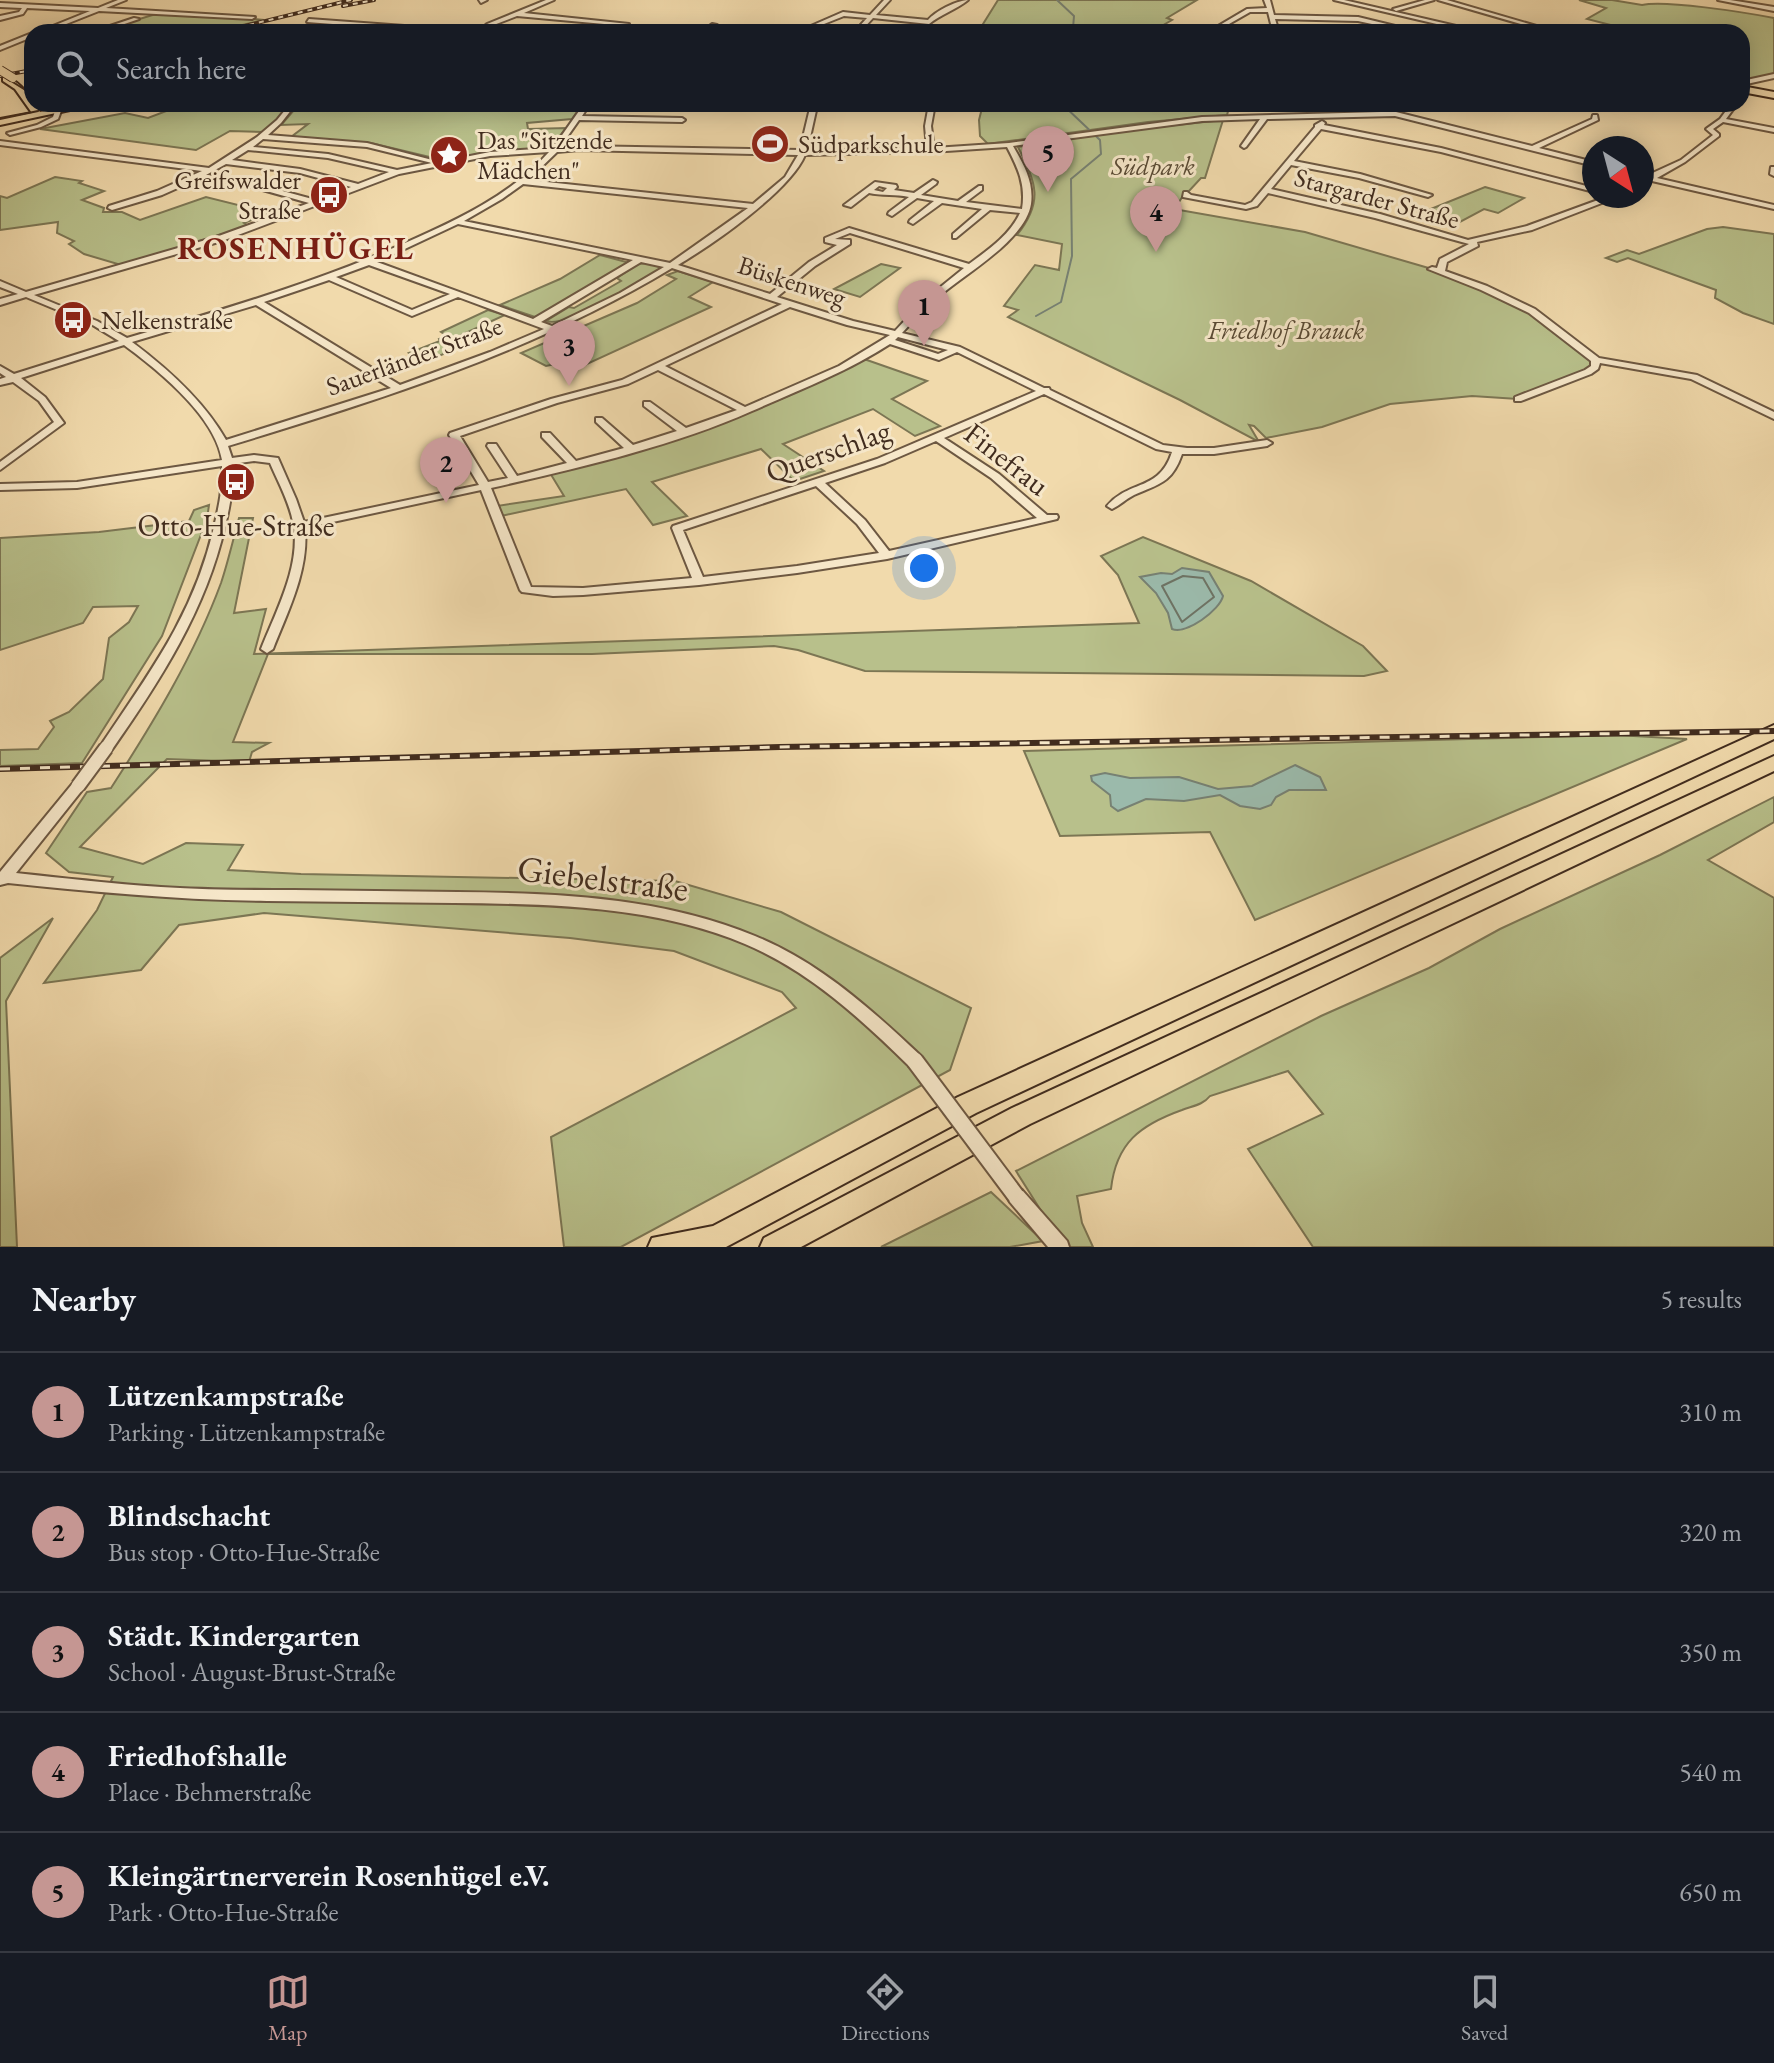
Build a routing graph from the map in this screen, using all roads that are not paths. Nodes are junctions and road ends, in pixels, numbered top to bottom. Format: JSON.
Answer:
{"nodes":[{"id":1,"x":123,"y":0,"type":"edge"},
{"id":2,"x":551,"y":0,"type":"edge"},
{"id":3,"x":887,"y":0,"type":"edge"},
{"id":4,"x":965,"y":0,"type":"edge"},
{"id":5,"x":1267,"y":0,"type":"edge"},
{"id":6,"x":1337,"y":0,"type":"edge"},
{"id":7,"x":1431,"y":0,"type":"edge"},
{"id":8,"x":1441,"y":0,"type":"edge"},
{"id":9,"x":1721,"y":0,"type":"edge"},
{"id":10,"x":0,"y":2,"type":"edge"},
{"id":11,"x":25,"y":7,"type":"junction"},
{"id":12,"x":104,"y":7,"type":"junction"},
{"id":13,"x":1774,"y":9,"type":"edge"},
{"id":14,"x":1392,"y":11,"type":"junction"},
{"id":15,"x":517,"y":14,"type":"junction"},
{"id":16,"x":1270,"y":14,"type":"junction"},
{"id":17,"x":252,"y":17,"type":"dead end"},
{"id":18,"x":871,"y":17,"type":"junction"},
{"id":19,"x":0,"y":18,"type":"edge"},
{"id":20,"x":136,"y":19,"type":"dead end"},
{"id":21,"x":1347,"y":19,"type":"junction"},
{"id":22,"x":1358,"y":19,"type":"junction"},
{"id":23,"x":309,"y":21,"type":"dead end"},
{"id":24,"x":929,"y":22,"type":"joint"},
{"id":25,"x":61,"y":24,"type":"edge"},
{"id":26,"x":120,"y":24,"type":"edge"},
{"id":27,"x":347,"y":24,"type":"edge"},
{"id":28,"x":492,"y":24,"type":"edge"},
{"id":29,"x":626,"y":24,"type":"dead end"},
{"id":30,"x":817,"y":24,"type":"edge"},
{"id":31,"x":864,"y":24,"type":"edge"},
{"id":32,"x":1225,"y":24,"type":"edge"},
{"id":33,"x":1273,"y":24,"type":"edge"},
{"id":34,"x":1349,"y":24,"type":"edge"},
{"id":35,"x":1381,"y":24,"type":"edge"},
{"id":36,"x":1446,"y":24,"type":"edge"},
{"id":37,"x":1523,"y":24,"type":"edge"},
{"id":38,"x":24,"y":38,"type":"edge"},
{"id":39,"x":0,"y":48,"type":"edge"},
{"id":40,"x":5,"y":76,"type":"edge"},
{"id":41,"x":1774,"y":76,"type":"edge"},
{"id":42,"x":24,"y":84,"type":"edge"},
{"id":43,"x":1750,"y":84,"type":"edge"},
{"id":44,"x":1750,"y":89,"type":"edge"},
{"id":45,"x":1774,"y":95,"type":"edge"},
{"id":46,"x":24,"y":97,"type":"edge"},
{"id":47,"x":24,"y":100,"type":"edge"},
{"id":48,"x":37,"y":112,"type":"joint"},
{"id":49,"x":57,"y":112,"type":"edge"},
{"id":50,"x":286,"y":112,"type":"edge"},
{"id":51,"x":582,"y":112,"type":"edge"},
{"id":52,"x":812,"y":112,"type":"edge"},
{"id":53,"x":931,"y":112,"type":"edge"},
{"id":54,"x":1386,"y":112,"type":"edge"},
{"id":55,"x":1728,"y":112,"type":"edge"},
{"id":56,"x":1394,"y":114,"type":"junction"},
{"id":57,"x":1266,"y":116,"type":"junction"},
{"id":58,"x":1327,"y":116,"type":"junction"},
{"id":59,"x":1595,"y":116,"type":"dead end"},
{"id":60,"x":0,"y":118,"type":"edge"},
{"id":61,"x":578,"y":118,"type":"junction"},
{"id":62,"x":682,"y":120,"type":"dead end"},
{"id":63,"x":1722,"y":120,"type":"junction"},
{"id":64,"x":1732,"y":122,"type":"junction"},
{"id":65,"x":1317,"y":126,"type":"junction"},
{"id":66,"x":1774,"y":130,"type":"edge"},
{"id":67,"x":10,"y":133,"type":"junction"},
{"id":68,"x":0,"y":135,"type":"edge"},
{"id":69,"x":1717,"y":135,"type":"junction"},
{"id":70,"x":263,"y":137,"type":"junction"},
{"id":71,"x":0,"y":143,"type":"edge"},
{"id":72,"x":1009,"y":145,"type":"junction"},
{"id":73,"x":1244,"y":146,"type":"dead end"},
{"id":74,"x":247,"y":148,"type":"junction"},
{"id":75,"x":556,"y":148,"type":"junction"},
{"id":76,"x":1534,"y":148,"type":"junction"},
{"id":77,"x":931,"y":150,"type":"junction"},
{"id":78,"x":802,"y":152,"type":"junction"},
{"id":79,"x":222,"y":161,"type":"junction"},
{"id":80,"x":1582,"y":161,"type":"edge"},
{"id":81,"x":438,"y":162,"type":"junction"},
{"id":82,"x":1289,"y":162,"type":"junction"},
{"id":83,"x":397,"y":172,"type":"junction"},
{"id":84,"x":204,"y":173,"type":"junction"},
{"id":85,"x":1654,"y":174,"type":"edge"},
{"id":86,"x":1654,"y":179,"type":"edge"},
{"id":87,"x":522,"y":182,"type":"junction"},
{"id":88,"x":933,"y":182,"type":"dead end"},
{"id":89,"x":356,"y":186,"type":"junction"},
{"id":90,"x":1582,"y":187,"type":"edge"},
{"id":91,"x":979,"y":188,"type":"dead end"},
{"id":92,"x":1266,"y":190,"type":"junction"},
{"id":93,"x":1428,"y":195,"type":"dead end"},
{"id":94,"x":914,"y":197,"type":"junction"},
{"id":95,"x":939,"y":201,"type":"junction"},
{"id":96,"x":316,"y":202,"type":"junction"},
{"id":97,"x":959,"y":204,"type":"junction"},
{"id":98,"x":848,"y":205,"type":"dead end"},
{"id":99,"x":755,"y":206,"type":"junction"},
{"id":100,"x":1774,"y":207,"type":"edge"},
{"id":101,"x":112,"y":208,"type":"dead end"},
{"id":102,"x":988,"y":208,"type":"junction"},
{"id":103,"x":1586,"y":208,"type":"edge"},
{"id":104,"x":1179,"y":209,"type":"dead end"},
{"id":105,"x":1025,"y":211,"type":"junction"},
{"id":106,"x":892,"y":214,"type":"dead end"},
{"id":107,"x":457,"y":222,"type":"junction"},
{"id":108,"x":913,"y":222,"type":"dead end"},
{"id":109,"x":863,"y":235,"type":"junction"},
{"id":110,"x":956,"y":236,"type":"dead end"},
{"id":111,"x":1478,"y":242,"type":"junction"},
{"id":112,"x":840,"y":246,"type":"junction"},
{"id":113,"x":639,"y":260,"type":"junction"},
{"id":114,"x":370,"y":262,"type":"junction"},
{"id":115,"x":673,"y":266,"type":"junction"},
{"id":116,"x":969,"y":267,"type":"junction"},
{"id":117,"x":328,"y":277,"type":"junction"},
{"id":118,"x":0,"y":284,"type":"edge"},
{"id":119,"x":23,"y":294,"type":"junction"},
{"id":120,"x":459,"y":294,"type":"junction"},
{"id":121,"x":772,"y":297,"type":"junction"},
{"id":122,"x":0,"y":302,"type":"edge"},
{"id":123,"x":257,"y":302,"type":"junction"},
{"id":124,"x":791,"y":303,"type":"junction"},
{"id":125,"x":535,"y":322,"type":"junction"},
{"id":126,"x":552,"y":329,"type":"junction"},
{"id":127,"x":893,"y":338,"type":"junction"},
{"id":128,"x":125,"y":342,"type":"junction"},
{"id":129,"x":1596,"y":360,"type":"junction"},
{"id":130,"x":659,"y":367,"type":"junction"},
{"id":131,"x":0,"y":369,"type":"edge"},
{"id":132,"x":13,"y":377,"type":"junction"},
{"id":133,"x":0,"y":382,"type":"edge"},
{"id":134,"x":398,"y":388,"type":"junction"},
{"id":135,"x":1046,"y":390,"type":"junction"},
{"id":136,"x":1518,"y":399,"type":"dead end"},
{"id":137,"x":647,"y":404,"type":"dead end"},
{"id":138,"x":746,"y":411,"type":"junction"},
{"id":139,"x":1774,"y":416,"type":"edge"},
{"id":140,"x":599,"y":420,"type":"dead end"},
{"id":141,"x":686,"y":433,"type":"junction"},
{"id":142,"x":546,"y":435,"type":"dead end"},
{"id":143,"x":938,"y":438,"type":"junction"},
{"id":144,"x":1267,"y":443,"type":"dead end"},
{"id":145,"x":492,"y":446,"type":"dead end"},
{"id":146,"x":632,"y":450,"type":"junction"},
{"id":147,"x":1178,"y":451,"type":"junction"},
{"id":148,"x":225,"y":454,"type":"junction"},
{"id":149,"x":575,"y":466,"type":"junction"},
{"id":150,"x":0,"y":467,"type":"edge"},
{"id":151,"x":515,"y":480,"type":"junction"},
{"id":152,"x":819,"y":483,"type":"junction"},
{"id":153,"x":485,"y":486,"type":"junction"},
{"id":154,"x":0,"y":487,"type":"edge"},
{"id":155,"x":1112,"y":506,"type":"dead end"},
{"id":156,"x":300,"y":526,"type":"junction"},
{"id":157,"x":887,"y":556,"type":"junction"},
{"id":158,"x":699,"y":582,"type":"junction"},
{"id":159,"x":267,"y":649,"type":"dead end"},
{"id":160,"x":1774,"y":731,"type":"edge"},
{"id":161,"x":1774,"y":763,"type":"edge"},
{"id":162,"x":2,"y":880,"type":"edge"},
{"id":163,"x":707,"y":1242,"type":"edge"},
{"id":164,"x":662,"y":1247,"type":"edge"},
{"id":165,"x":774,"y":1247,"type":"edge"},
{"id":166,"x":1060,"y":1247,"type":"edge"}],
"edges":[{"from":1,"to":12,"type":"street"},
{"from":2,"to":15,"type":"street"},
{"from":3,"to":18,"type":"street"},
{"from":4,"to":24,"type":"street"},
{"from":5,"to":16,"type":"street"},
{"from":6,"to":14,"type":"street"},
{"from":7,"to":14,"type":"street"},
{"from":8,"to":37,"type":"street"},
{"from":9,"to":13,"type":"street"},
{"from":10,"to":11,"type":"street"},
{"from":11,"to":12,"type":"street"},
{"from":11,"to":19,"type":"street"},
{"from":12,"to":17,"type":"street"},
{"from":12,"to":25,"type":"street"},
{"from":14,"to":22,"type":"street"},
{"from":14,"to":36,"type":"street"},
{"from":15,"to":28,"type":"street"},
{"from":15,"to":29,"type":"street"},
{"from":16,"to":21,"type":"street"},
{"from":16,"to":32,"type":"street"},
{"from":16,"to":33,"type":"street"},
{"from":18,"to":24,"type":"street"},
{"from":18,"to":30,"type":"street"},
{"from":18,"to":31,"type":"street"},
{"from":20,"to":26,"type":"street"},
{"from":21,"to":22,"type":"street"},
{"from":21,"to":34,"type":"street"},
{"from":22,"to":35,"type":"street"},
{"from":23,"to":27,"type":"street"},
{"from":38,"to":39,"type":"street"},
{"from":40,"to":42,"type":"main road"},
{"from":40,"to":46,"type":"main road"},
{"from":41,"to":43,"type":"street"},
{"from":44,"to":45,"type":"main road"},
{"from":47,"to":60,"type":"main road"},
{"from":48,"to":60,"type":"main road"},
{"from":48,"to":67,"type":"street"},
{"from":49,"to":67,"type":"street"},
{"from":50,"to":70,"type":"street"},
{"from":51,"to":61,"type":"street"},
{"from":52,"to":78,"type":"street"},
{"from":53,"to":77,"type":"street"},
{"from":54,"to":56,"type":"street"},
{"from":55,"to":63,"type":"street"},
{"from":56,"to":58,"type":"street"},
{"from":56,"to":76,"type":"street"},
{"from":57,"to":58,"type":"street"},
{"from":57,"to":72,"type":"street"},
{"from":57,"to":73,"type":"street"},
{"from":58,"to":65,"type":"street"},
{"from":59,"to":76,"type":"street"},
{"from":61,"to":62,"type":"street"},
{"from":61,"to":75,"type":"street"},
{"from":63,"to":64,"type":"street"},
{"from":63,"to":69,"type":"street"},
{"from":64,"to":66,"type":"street"},
{"from":64,"to":69,"type":"street"},
{"from":65,"to":82,"type":"street"},
{"from":65,"to":90,"type":"street"},
{"from":67,"to":68,"type":"street"},
{"from":69,"to":85,"type":"street"},
{"from":70,"to":74,"type":"street"},
{"from":70,"to":81,"type":"street"},
{"from":71,"to":84,"type":"street"},
{"from":72,"to":77,"type":"street"},
{"from":72,"to":105,"type":"street"},
{"from":74,"to":79,"type":"street"},
{"from":74,"to":83,"type":"street"},
{"from":75,"to":78,"type":"street"},
{"from":75,"to":81,"type":"street"},
{"from":75,"to":87,"type":"street"},
{"from":76,"to":80,"type":"street"},
{"from":77,"to":78,"type":"street"},
{"from":78,"to":99,"type":"street","name":"Sauerländer Straße"},
{"from":79,"to":84,"type":"street"},
{"from":79,"to":89,"type":"street"},
{"from":81,"to":83,"type":"street"},
{"from":82,"to":92,"type":"street"},
{"from":82,"to":93,"type":"street"},
{"from":83,"to":89,"type":"street"},
{"from":84,"to":96,"type":"street"},
{"from":84,"to":101,"type":"street"},
{"from":86,"to":100,"type":"street"},
{"from":87,"to":99,"type":"street"},
{"from":87,"to":107,"type":"street"},
{"from":88,"to":94,"type":"street"},
{"from":89,"to":96,"type":"street"},
{"from":91,"to":97,"type":"street"},
{"from":92,"to":104,"type":"street"},
{"from":92,"to":111,"type":"street","name":"Stargarder Straße"},
{"from":94,"to":95,"type":"street"},
{"from":94,"to":98,"type":"street"},
{"from":94,"to":106,"type":"street"},
{"from":95,"to":97,"type":"street"},
{"from":95,"to":108,"type":"street"},
{"from":96,"to":119,"type":"street"},
{"from":97,"to":102,"type":"street"},
{"from":99,"to":115,"type":"street","name":"Sauerländer Straße"},
{"from":102,"to":105,"type":"street"},
{"from":102,"to":110,"type":"street"},
{"from":103,"to":111,"type":"street","name":"Stargarder Straße"},
{"from":105,"to":116,"type":"street"},
{"from":107,"to":113,"type":"street","name":"Büskenweg"},
{"from":107,"to":114,"type":"street"},
{"from":109,"to":112,"type":"street"},
{"from":109,"to":112,"type":"street"},
{"from":109,"to":116,"type":"street"},
{"from":111,"to":129,"type":"street"},
{"from":112,"to":121,"type":"street"},
{"from":113,"to":115,"type":"street","name":"Büskenweg"},
{"from":113,"to":125,"type":"street","name":"Sauerländer Straße"},
{"from":114,"to":117,"type":"street"},
{"from":114,"to":120,"type":"street"},
{"from":115,"to":121,"type":"street","name":"Büskenweg"},
{"from":115,"to":126,"type":"street","name":"Sauerländer Straße"},
{"from":116,"to":127,"type":"street"},
{"from":117,"to":120,"type":"street"},
{"from":117,"to":123,"type":"street"},
{"from":118,"to":119,"type":"street"},
{"from":119,"to":122,"type":"street"},
{"from":119,"to":128,"type":"street"},
{"from":120,"to":125,"type":"street"},
{"from":121,"to":124,"type":"street","name":"Büskenweg"},
{"from":123,"to":128,"type":"street"},
{"from":123,"to":134,"type":"street"},
{"from":124,"to":127,"type":"street","name":"Büskenweg"},
{"from":124,"to":130,"type":"street"},
{"from":125,"to":126,"type":"street"},
{"from":126,"to":134,"type":"street","name":"Sauerländer Straße"},
{"from":127,"to":135,"type":"street","name":"Büskenweg"},
{"from":127,"to":138,"type":"street"},
{"from":128,"to":132,"type":"street"},
{"from":128,"to":148,"type":"street"},
{"from":129,"to":136,"type":"street"},
{"from":129,"to":139,"type":"street"},
{"from":130,"to":138,"type":"street"},
{"from":130,"to":153,"type":"street"},
{"from":131,"to":132,"type":"street"},
{"from":132,"to":133,"type":"street"},
{"from":132,"to":150,"type":"street"},
{"from":134,"to":148,"type":"street","name":"Sauerländer Straße"},
{"from":135,"to":143,"type":"street","name":"Querschlag"},
{"from":135,"to":147,"type":"street","name":"Büskenweg"},
{"from":137,"to":141,"type":"street"},
{"from":138,"to":141,"type":"street"},
{"from":140,"to":146,"type":"street"},
{"from":141,"to":146,"type":"street"},
{"from":142,"to":149,"type":"street"},
{"from":143,"to":152,"type":"street","name":"Querschlag"},
{"from":143,"to":157,"type":"street","name":"Finefrau"},
{"from":144,"to":147,"type":"street","name":"Büskenweg"},
{"from":145,"to":151,"type":"street"},
{"from":146,"to":149,"type":"street"},
{"from":147,"to":155,"type":"street"},
{"from":148,"to":154,"type":"street"},
{"from":148,"to":156,"type":"street"},
{"from":148,"to":162,"type":"street","bridge":true},
{"from":149,"to":151,"type":"street"},
{"from":151,"to":153,"type":"street"},
{"from":152,"to":157,"type":"street"},
{"from":152,"to":158,"type":"street","name":"Querschlag"},
{"from":153,"to":156,"type":"street"},
{"from":153,"to":158,"type":"street"},
{"from":156,"to":159,"type":"street"},
{"from":157,"to":158,"type":"street"},
{"from":160,"to":163,"type":"highway"},
{"from":161,"to":165,"type":"highway"},
{"from":162,"to":166,"type":"street","name":"Giebelstraße","bridge":true},
{"from":163,"to":164,"type":"highway"}]}
